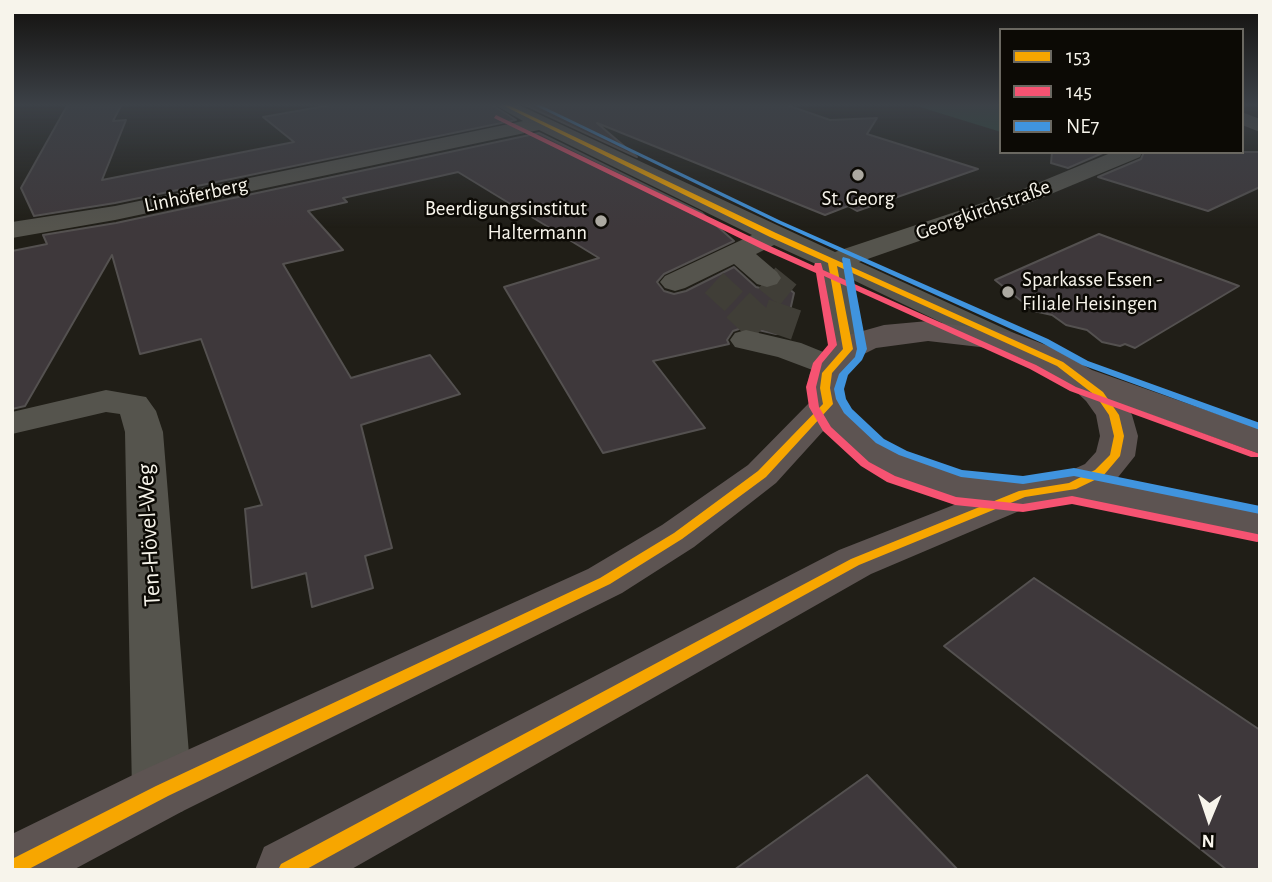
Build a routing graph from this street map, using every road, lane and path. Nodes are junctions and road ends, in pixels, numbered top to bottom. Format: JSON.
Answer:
{"nodes":[{"id":1,"x":438,"y":145,"type":"edge"},
{"id":2,"x":589,"y":145,"type":"edge"},
{"id":3,"x":1127,"y":154,"type":"edge"},
{"id":4,"x":12,"y":230,"type":"edge"},
{"id":5,"x":773,"y":235,"type":"junction"},
{"id":6,"x":832,"y":262,"type":"junction"},
{"id":7,"x":767,"y":278,"type":"tunnel mouth"},
{"id":8,"x":771,"y":340,"type":"tunnel mouth"},
{"id":9,"x":1003,"y":340,"type":"junction"},
{"id":10,"x":836,"y":373,"type":"junction"},
{"id":11,"x":1079,"y":376,"type":"junction"},
{"id":12,"x":12,"y":423,"type":"edge"},
{"id":13,"x":1260,"y":442,"type":"edge"},
{"id":14,"x":1048,"y":490,"type":"junction"},
{"id":15,"x":1260,"y":524,"type":"edge"},
{"id":16,"x":162,"y":791,"type":"junction"},
{"id":17,"x":12,"y":868,"type":"edge"},
{"id":18,"x":287,"y":870,"type":"edge"}],
"edges":[{"from":1,"to":4,"type":"street","name":"Linhöferberg"},
{"from":2,"to":5,"type":"street"},
{"from":3,"to":6,"type":"street","name":"Georgkirchstraße"},
{"from":5,"to":6,"type":"street"},
{"from":5,"to":7,"type":"street"},
{"from":6,"to":9,"type":"street"},
{"from":6,"to":10,"type":"street"},
{"from":8,"to":10,"type":"street"},
{"from":9,"to":10,"type":"main road"},
{"from":9,"to":11,"type":"main road"},
{"from":10,"to":14,"type":"main road"},
{"from":10,"to":16,"type":"main road"},
{"from":11,"to":13,"type":"main road"},
{"from":11,"to":14,"type":"main road"},
{"from":12,"to":16,"type":"street","name":"Ten-Hövel-Weg"},
{"from":14,"to":15,"type":"main road"},
{"from":14,"to":18,"type":"main road"},
{"from":16,"to":17,"type":"main road"}]}
